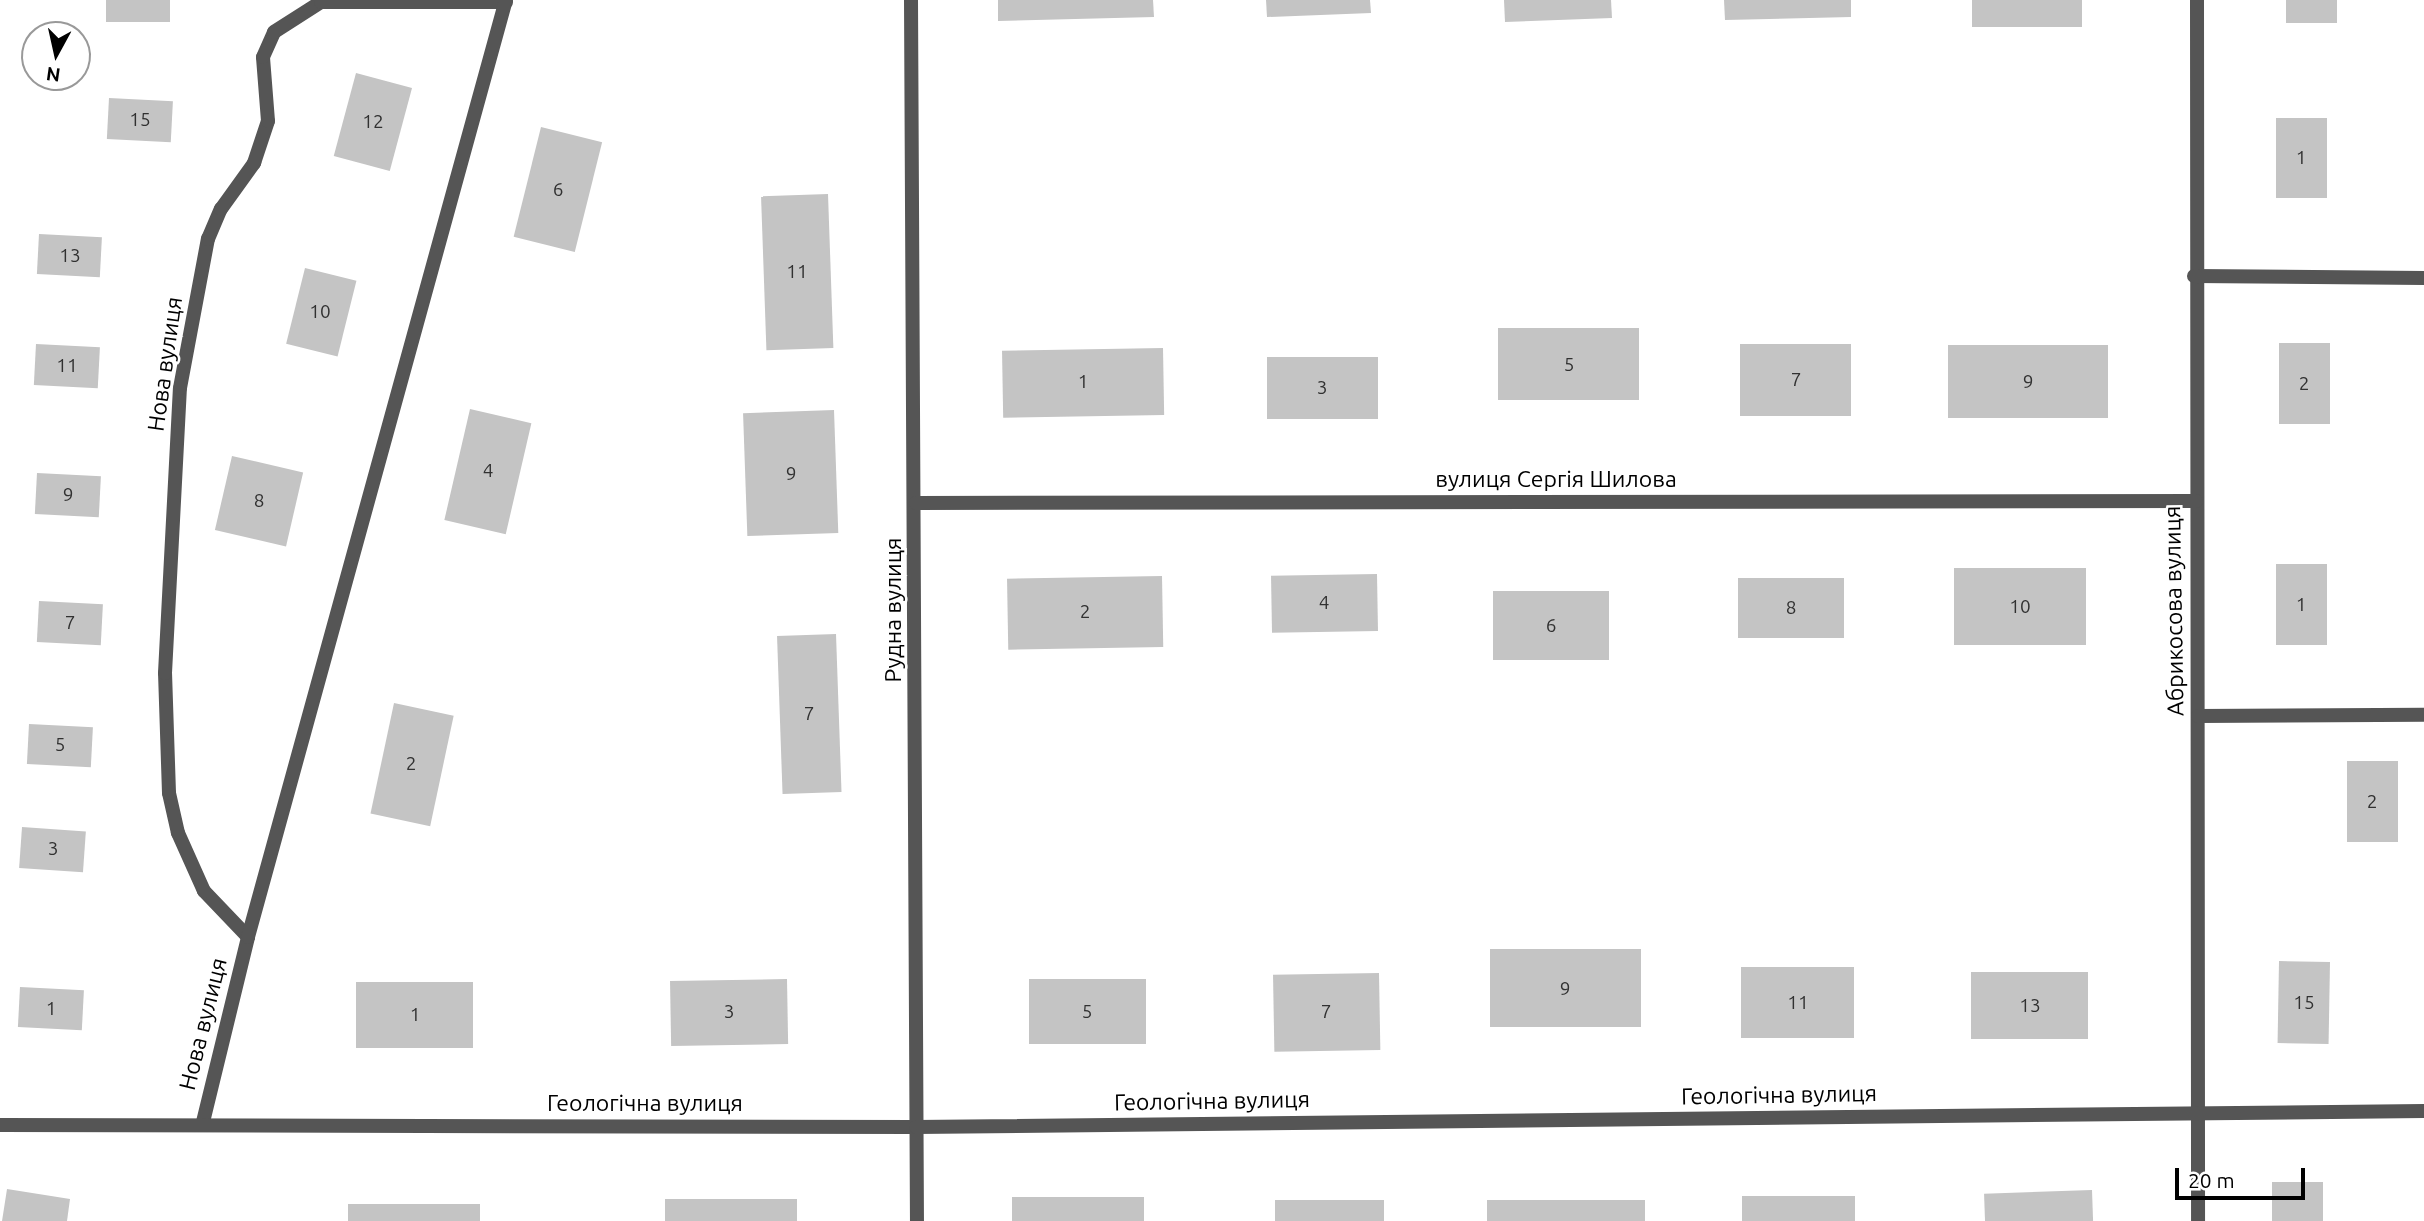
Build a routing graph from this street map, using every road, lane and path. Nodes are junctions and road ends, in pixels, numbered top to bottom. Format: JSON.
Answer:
{"nodes":[{"id":1,"x":911,"y":0,"type":"edge"},
{"id":2,"x":2197,"y":0,"type":"edge"},
{"id":3,"x":506,"y":1,"type":"edge"},
{"id":4,"x":2194,"y":276,"type":"junction"},
{"id":5,"x":2424,"y":278,"type":"edge"},
{"id":6,"x":2196,"y":500,"type":"junction"},
{"id":7,"x":916,"y":503,"type":"junction"},
{"id":8,"x":2424,"y":715,"type":"edge"},
{"id":9,"x":2198,"y":716,"type":"junction"},
{"id":10,"x":248,"y":937,"type":"junction"},
{"id":11,"x":2424,"y":1111,"type":"edge"},
{"id":12,"x":2197,"y":1113,"type":"junction"},
{"id":13,"x":203,"y":1122,"type":"junction"},
{"id":14,"x":0,"y":1125,"type":"edge"},
{"id":15,"x":916,"y":1127,"type":"junction"},
{"id":16,"x":917,"y":1221,"type":"edge"},
{"id":17,"x":2197,"y":1221,"type":"edge"}],
"edges":[{"from":1,"to":7,"type":"street","name":"Рудна вулиця"},
{"from":2,"to":4,"type":"street","name":"Абрикосова вулиця"},
{"from":3,"to":10,"type":"street","name":"Нова вулиця"},
{"from":3,"to":10,"type":"street","name":"Нова вулиця"},
{"from":4,"to":5,"type":"street"},
{"from":4,"to":6,"type":"street","name":"Абрикосова вулиця"},
{"from":6,"to":7,"type":"street","name":"вулиця Сергія Шилова"},
{"from":6,"to":9,"type":"street","name":"Абрикосова вулиця"},
{"from":7,"to":15,"type":"street","name":"Рудна вулиця"},
{"from":8,"to":9,"type":"street"},
{"from":9,"to":12,"type":"street","name":"Абрикосова вулиця"},
{"from":10,"to":13,"type":"street","name":"Нова вулиця"},
{"from":11,"to":12,"type":"street","name":"Геологічна вулиця"},
{"from":12,"to":15,"type":"street","name":"Геологічна вулиця"},
{"from":12,"to":17,"type":"street","name":"Абрикосова вулиця"},
{"from":13,"to":14,"type":"street","name":"Геологічна вулиця"},
{"from":13,"to":15,"type":"street","name":"Геологічна вулиця"},
{"from":15,"to":16,"type":"street","name":"Рудна вулиця"}]}
